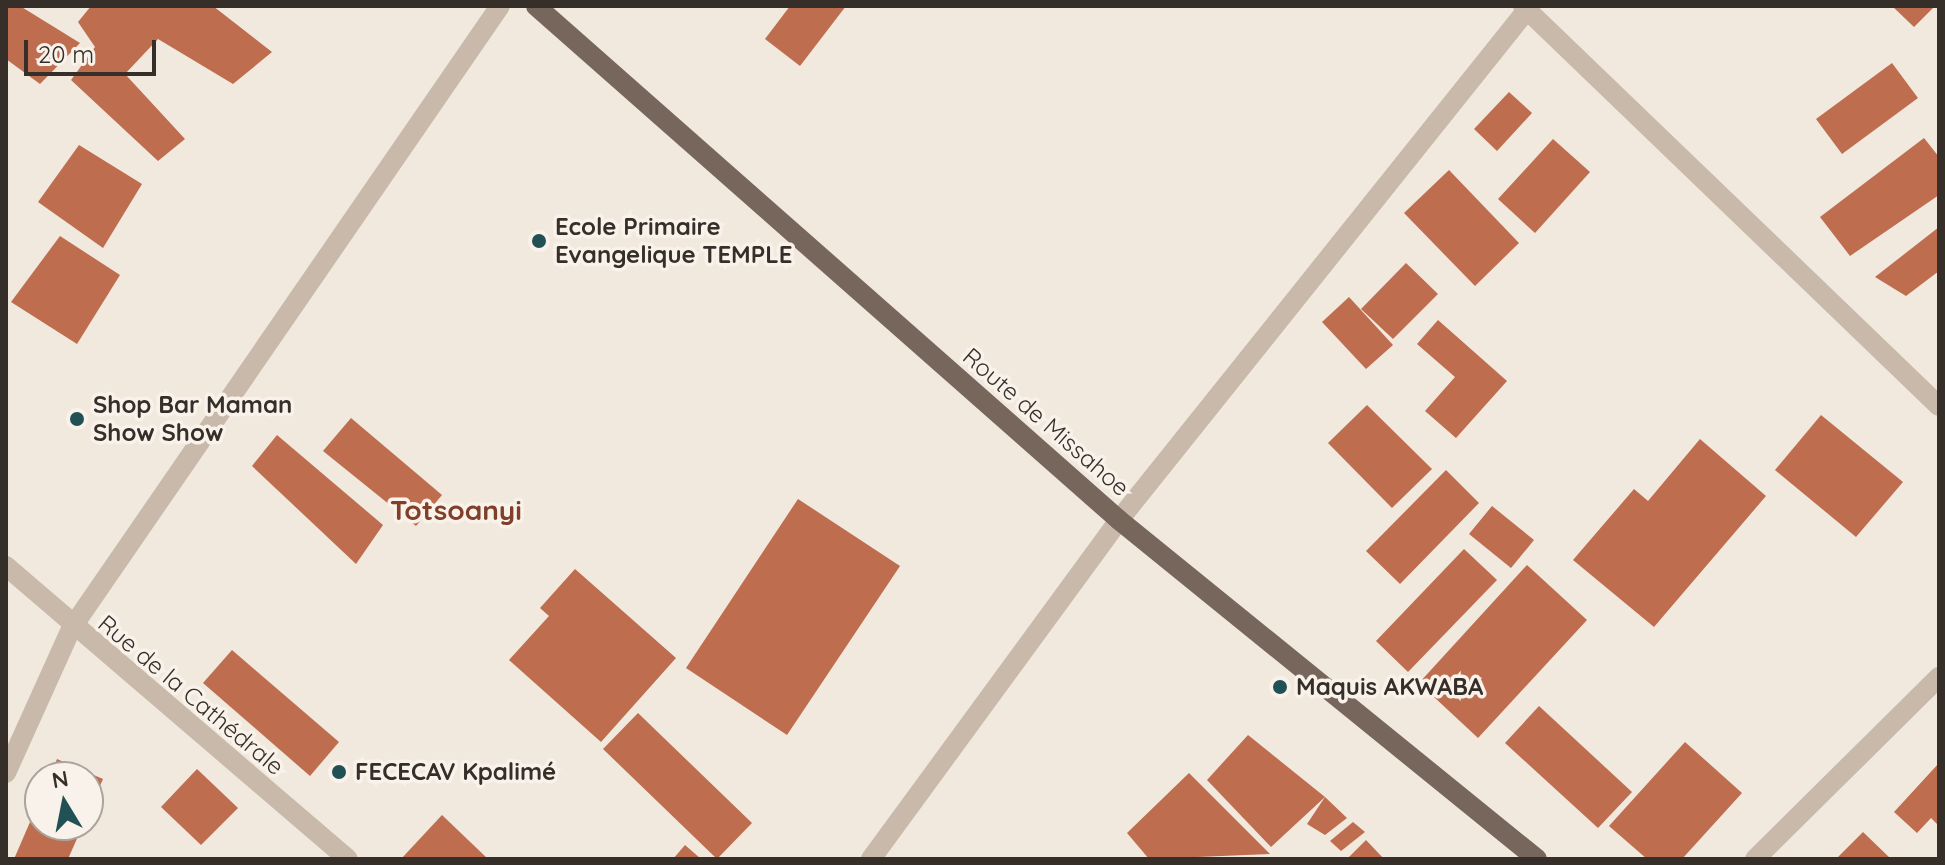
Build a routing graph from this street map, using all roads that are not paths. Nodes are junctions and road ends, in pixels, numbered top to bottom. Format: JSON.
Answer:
{"nodes":[{"id":1,"x":500,"y":6,"type":"edge"},
{"id":2,"x":536,"y":6,"type":"edge"},
{"id":3,"x":1527,"y":7,"type":"edge"},
{"id":4,"x":1939,"y":406,"type":"edge"},
{"id":5,"x":1119,"y":520,"type":"junction"},
{"id":6,"x":6,"y":566,"type":"edge"},
{"id":7,"x":71,"y":629,"type":"junction"},
{"id":8,"x":1939,"y":677,"type":"edge"},
{"id":9,"x":6,"y":773,"type":"edge"},
{"id":10,"x":348,"y":859,"type":"edge"},
{"id":11,"x":871,"y":859,"type":"edge"},
{"id":12,"x":1537,"y":859,"type":"edge"},
{"id":13,"x":1755,"y":859,"type":"edge"}],
"edges":[{"from":1,"to":7,"type":"street"},
{"from":2,"to":5,"type":"main road","name":"Route de Missahoe"},
{"from":3,"to":4,"type":"street"},
{"from":3,"to":5,"type":"street"},
{"from":5,"to":11,"type":"street"},
{"from":5,"to":12,"type":"main road","name":"Route de Missahoe"},
{"from":6,"to":7,"type":"street","name":"Rue de la Cathédrale"},
{"from":7,"to":9,"type":"street"},
{"from":7,"to":10,"type":"street","name":"Rue de la Cathédrale"},
{"from":8,"to":13,"type":"street"}]}
